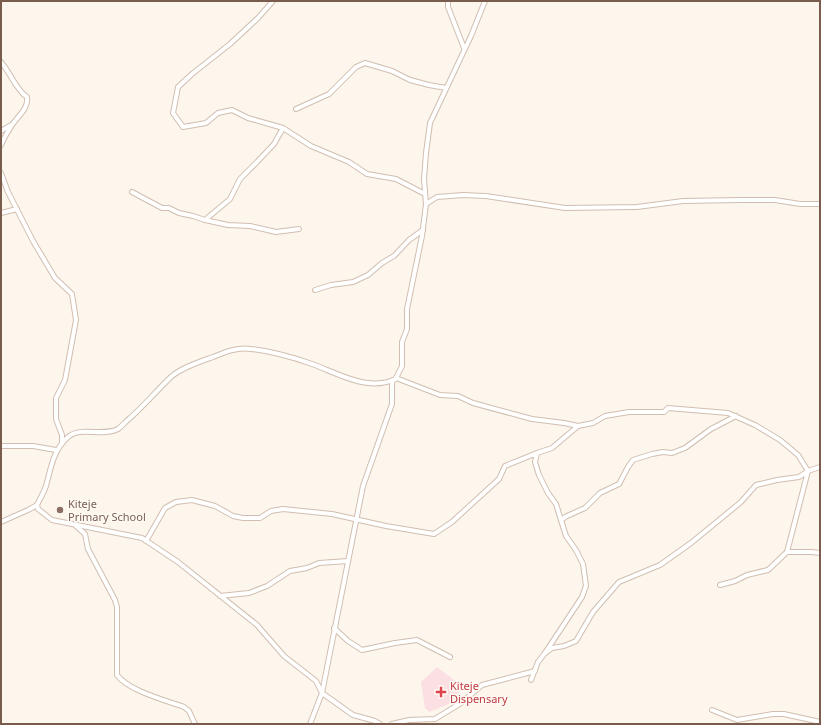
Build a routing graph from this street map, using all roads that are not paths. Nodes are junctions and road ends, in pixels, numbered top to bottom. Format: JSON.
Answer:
{"nodes":[{"id":1,"x":273,"y":1,"type":"edge"},
{"id":2,"x":448,"y":1,"type":"edge"},
{"id":3,"x":485,"y":1,"type":"edge"},
{"id":4,"x":465,"y":49,"type":"junction"},
{"id":5,"x":1,"y":62,"type":"edge"},
{"id":6,"x":446,"y":88,"type":"junction"},
{"id":7,"x":296,"y":110,"type":"dead end"},
{"id":8,"x":13,"y":123,"type":"junction"},
{"id":9,"x":284,"y":128,"type":"junction"},
{"id":10,"x":1,"y":132,"type":"edge"},
{"id":11,"x":1,"y":145,"type":"edge"},
{"id":12,"x":1,"y":172,"type":"edge"},
{"id":13,"x":132,"y":192,"type":"dead end"},
{"id":14,"x":425,"y":194,"type":"junction"},
{"id":15,"x":426,"y":204,"type":"junction"},
{"id":16,"x":820,"y":204,"type":"edge"},
{"id":17,"x":17,"y":209,"type":"junction"},
{"id":18,"x":1,"y":213,"type":"edge"},
{"id":19,"x":205,"y":220,"type":"junction"},
{"id":20,"x":299,"y":229,"type":"dead end"},
{"id":21,"x":423,"y":230,"type":"junction"},
{"id":22,"x":315,"y":290,"type":"dead end"},
{"id":23,"x":394,"y":379,"type":"junction"},
{"id":24,"x":736,"y":416,"type":"junction"},
{"id":25,"x":578,"y":426,"type":"junction"},
{"id":26,"x":62,"y":443,"type":"junction"},
{"id":27,"x":1,"y":446,"type":"edge"},
{"id":28,"x":56,"y":450,"type":"junction"},
{"id":29,"x":537,"y":453,"type":"junction"},
{"id":30,"x":820,"y":467,"type":"edge"},
{"id":31,"x":808,"y":471,"type":"junction"},
{"id":32,"x":37,"y":505,"type":"junction"},
{"id":33,"x":357,"y":518,"type":"junction"},
{"id":34,"x":561,"y":520,"type":"junction"},
{"id":35,"x":1,"y":522,"type":"edge"},
{"id":36,"x":76,"y":526,"type":"junction"},
{"id":37,"x":146,"y":541,"type":"junction"},
{"id":38,"x":787,"y":552,"type":"junction"},
{"id":39,"x":820,"y":553,"type":"edge"},
{"id":40,"x":348,"y":561,"type":"junction"},
{"id":41,"x":720,"y":585,"type":"dead end"},
{"id":42,"x":220,"y":596,"type":"junction"},
{"id":43,"x":334,"y":628,"type":"junction"},
{"id":44,"x":544,"y":652,"type":"junction"},
{"id":45,"x":450,"y":657,"type":"dead end"},
{"id":46,"x":535,"y":671,"type":"junction"},
{"id":47,"x":530,"y":680,"type":"dead end"},
{"id":48,"x":322,"y":693,"type":"junction"},
{"id":49,"x":712,"y":710,"type":"dead end"},
{"id":50,"x":820,"y":722,"type":"edge"},
{"id":51,"x":195,"y":724,"type":"edge"},
{"id":52,"x":310,"y":724,"type":"edge"},
{"id":53,"x":380,"y":724,"type":"edge"},
{"id":54,"x":392,"y":724,"type":"edge"}],
"edges":[{"from":1,"to":9,"type":"street"},
{"from":2,"to":4,"type":"street"},
{"from":3,"to":4,"type":"street"},
{"from":4,"to":6,"type":"street"},
{"from":5,"to":8,"type":"street"},
{"from":6,"to":7,"type":"street"},
{"from":6,"to":14,"type":"street"},
{"from":8,"to":10,"type":"street"},
{"from":8,"to":11,"type":"street"},
{"from":9,"to":14,"type":"street"},
{"from":9,"to":19,"type":"street"},
{"from":12,"to":17,"type":"street"},
{"from":13,"to":19,"type":"street"},
{"from":14,"to":15,"type":"street"},
{"from":15,"to":16,"type":"street"},
{"from":15,"to":21,"type":"street"},
{"from":17,"to":18,"type":"street"},
{"from":17,"to":26,"type":"street"},
{"from":19,"to":20,"type":"street"},
{"from":21,"to":22,"type":"street"},
{"from":21,"to":23,"type":"street"},
{"from":23,"to":25,"type":"street"},
{"from":23,"to":26,"type":"street"},
{"from":23,"to":33,"type":"street"},
{"from":24,"to":25,"type":"street"},
{"from":24,"to":31,"type":"street"},
{"from":24,"to":34,"type":"street"},
{"from":25,"to":29,"type":"street"},
{"from":26,"to":28,"type":"street"},
{"from":27,"to":28,"type":"street"},
{"from":28,"to":32,"type":"street"},
{"from":29,"to":33,"type":"street"},
{"from":29,"to":34,"type":"street"},
{"from":30,"to":31,"type":"street"},
{"from":31,"to":38,"type":"street"},
{"from":31,"to":44,"type":"street"},
{"from":32,"to":35,"type":"street"},
{"from":32,"to":36,"type":"street"},
{"from":33,"to":37,"type":"street"},
{"from":33,"to":40,"type":"street"},
{"from":34,"to":44,"type":"street"},
{"from":36,"to":37,"type":"street"},
{"from":36,"to":51,"type":"street"},
{"from":37,"to":42,"type":"street"},
{"from":38,"to":39,"type":"street"},
{"from":38,"to":41,"type":"street"},
{"from":40,"to":42,"type":"street"},
{"from":40,"to":43,"type":"street"},
{"from":42,"to":48,"type":"street"},
{"from":43,"to":45,"type":"street"},
{"from":43,"to":48,"type":"street"},
{"from":44,"to":46,"type":"street"},
{"from":46,"to":47,"type":"street"},
{"from":46,"to":54,"type":"street"},
{"from":48,"to":52,"type":"street"},
{"from":48,"to":53,"type":"street"},
{"from":49,"to":50,"type":"street"}]}
